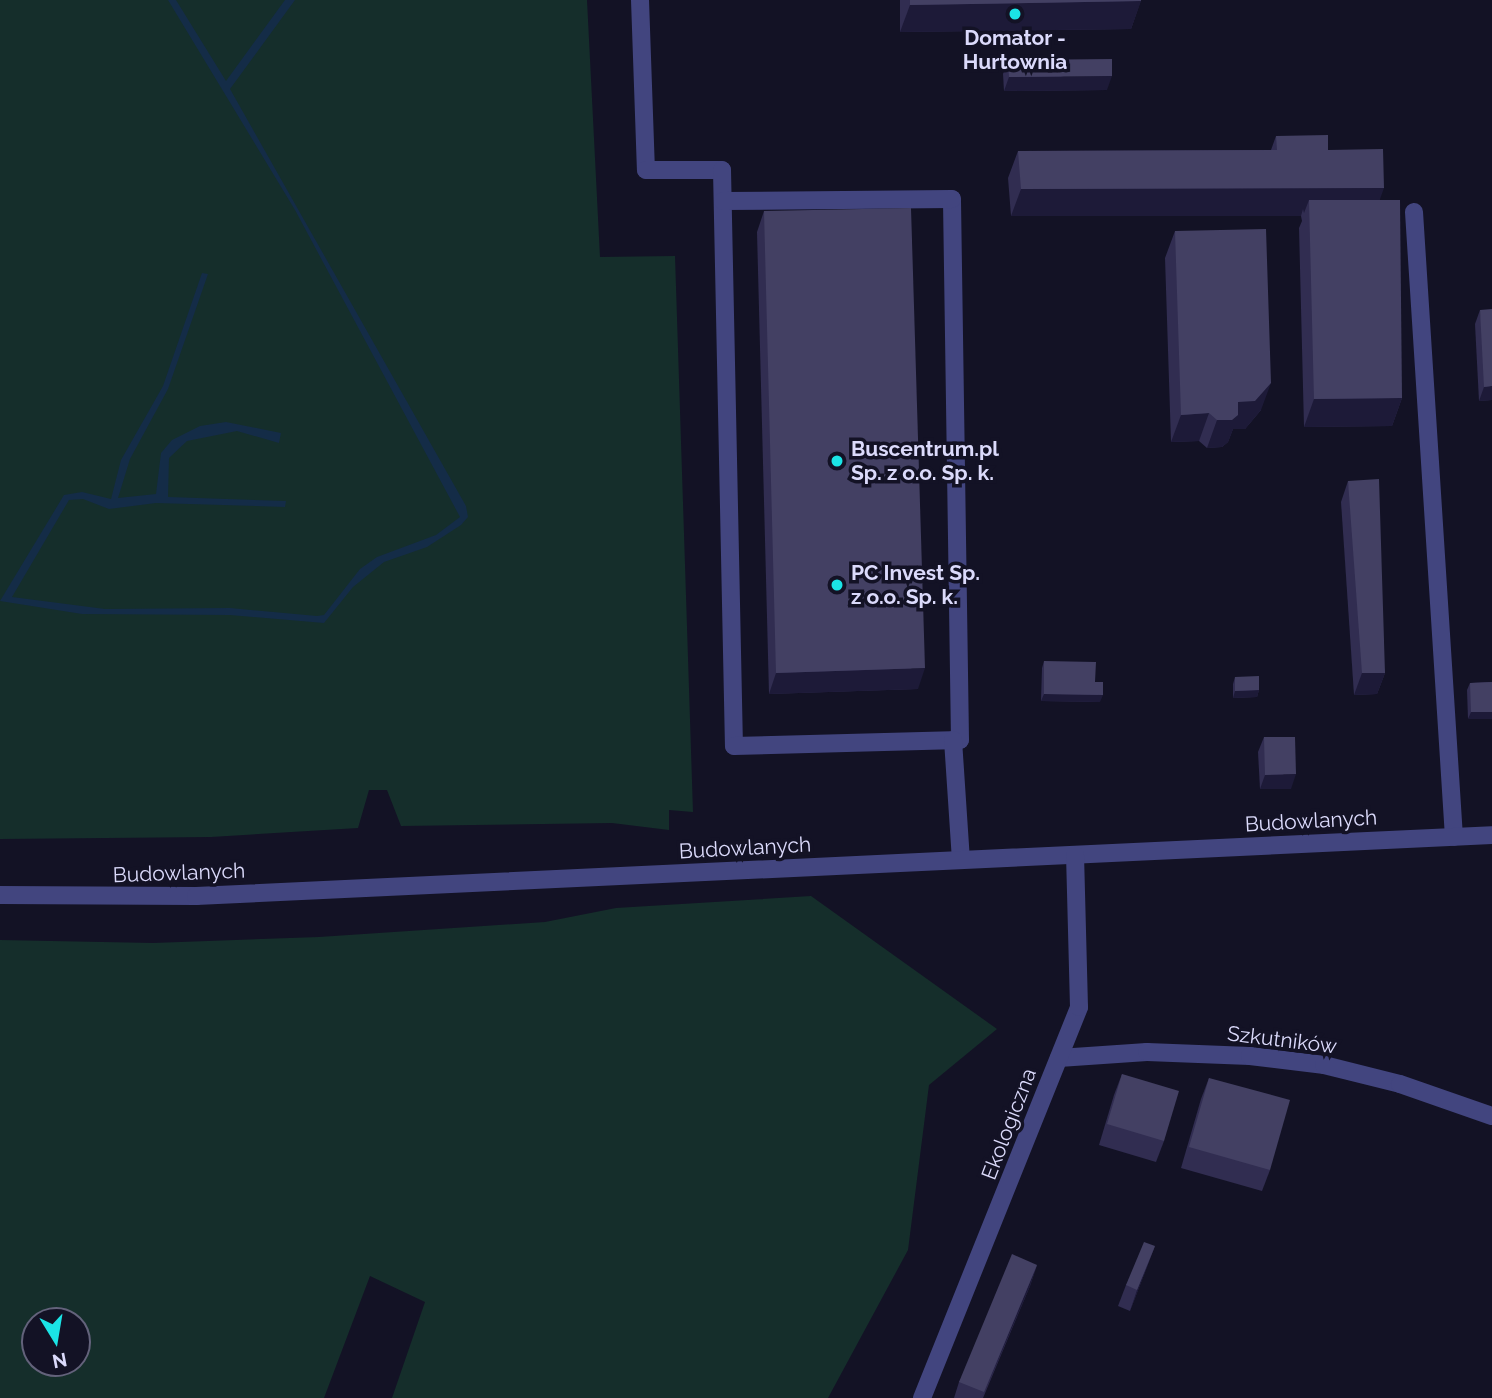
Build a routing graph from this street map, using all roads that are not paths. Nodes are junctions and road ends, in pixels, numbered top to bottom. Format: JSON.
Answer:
{"nodes":[{"id":1,"x":640,"y":0,"type":"edge"},
{"id":2,"x":723,"y":201,"type":"junction"},
{"id":3,"x":1414,"y":212,"type":"dead end"},
{"id":4,"x":953,"y":740,"type":"junction"},
{"id":5,"x":1492,"y":835,"type":"edge"},
{"id":6,"x":1454,"y":837,"type":"junction"},
{"id":7,"x":1075,"y":855,"type":"junction"},
{"id":8,"x":961,"y":860,"type":"junction"},
{"id":9,"x":0,"y":895,"type":"edge"},
{"id":10,"x":1059,"y":1058,"type":"junction"},
{"id":11,"x":1492,"y":1116,"type":"edge"},
{"id":12,"x":922,"y":1398,"type":"edge"}],
"edges":[{"from":1,"to":2,"type":"street"},
{"from":2,"to":4,"type":"street"},
{"from":2,"to":4,"type":"street"},
{"from":3,"to":6,"type":"street"},
{"from":4,"to":8,"type":"street"},
{"from":5,"to":6,"type":"street","name":"Budowlanych"},
{"from":6,"to":7,"type":"street","name":"Budowlanych"},
{"from":7,"to":8,"type":"street","name":"Budowlanych"},
{"from":7,"to":10,"type":"street","name":"Ekologiczna"},
{"from":8,"to":9,"type":"street","name":"Budowlanych"},
{"from":10,"to":11,"type":"street","name":"Szkutników"},
{"from":10,"to":12,"type":"street","name":"Ekologiczna"}]}
